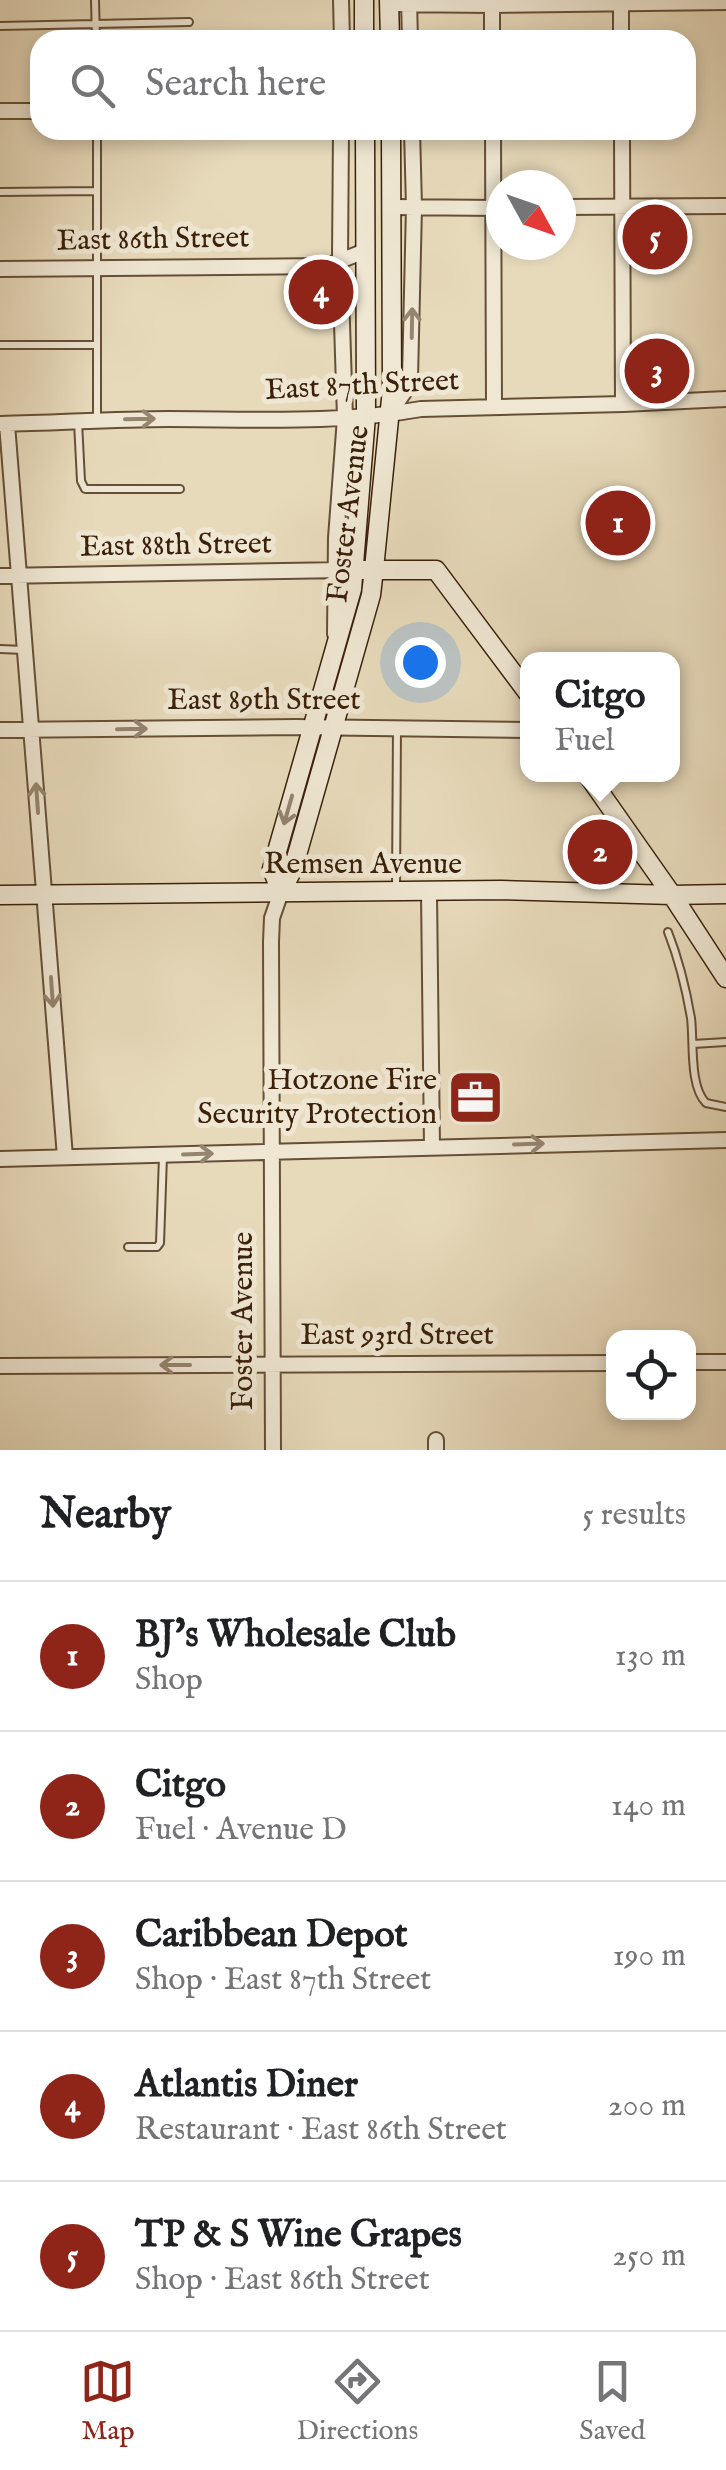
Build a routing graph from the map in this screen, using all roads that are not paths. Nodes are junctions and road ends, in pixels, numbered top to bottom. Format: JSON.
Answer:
{"nodes":[{"id":1,"x":96,"y":0,"type":"edge"},
{"id":2,"x":341,"y":0,"type":"edge"},
{"id":3,"x":364,"y":0,"type":"edge"},
{"id":4,"x":621,"y":1,"type":"edge"},
{"id":5,"x":399,"y":2,"type":"edge"},
{"id":6,"x":726,"y":2,"type":"edge"},
{"id":7,"x":492,"y":3,"type":"edge"},
{"id":8,"x":189,"y":22,"type":"dead end"},
{"id":9,"x":96,"y":24,"type":"junction"},
{"id":10,"x":0,"y":26,"type":"edge"},
{"id":11,"x":96,"y":30,"type":"edge"},
{"id":12,"x":342,"y":30,"type":"edge"},
{"id":13,"x":364,"y":30,"type":"edge"},
{"id":14,"x":392,"y":30,"type":"edge"},
{"id":15,"x":407,"y":30,"type":"edge"},
{"id":16,"x":492,"y":30,"type":"edge"},
{"id":17,"x":622,"y":30,"type":"edge"},
{"id":18,"x":0,"y":111,"type":"edge"},
{"id":19,"x":30,"y":111,"type":"edge"},
{"id":20,"x":97,"y":140,"type":"edge"},
{"id":21,"x":342,"y":140,"type":"edge"},
{"id":22,"x":365,"y":140,"type":"edge"},
{"id":23,"x":391,"y":140,"type":"edge"},
{"id":24,"x":412,"y":140,"type":"edge"},
{"id":25,"x":493,"y":140,"type":"edge"},
{"id":26,"x":622,"y":140,"type":"edge"},
{"id":27,"x":495,"y":170,"type":"edge"},
{"id":28,"x":97,"y":191,"type":"junction"},
{"id":29,"x":0,"y":192,"type":"edge"},
{"id":30,"x":726,"y":206,"type":"edge"},
{"id":31,"x":391,"y":207,"type":"junction"},
{"id":32,"x":414,"y":207,"type":"junction"},
{"id":33,"x":622,"y":207,"type":"junction"},
{"id":34,"x":486,"y":208,"type":"edge"},
{"id":35,"x":576,"y":208,"type":"edge"},
{"id":36,"x":365,"y":252,"type":"junction"},
{"id":37,"x":340,"y":260,"type":"junction"},
{"id":38,"x":496,"y":260,"type":"edge"},
{"id":39,"x":97,"y":268,"type":"junction"},
{"id":40,"x":0,"y":269,"type":"edge"},
{"id":41,"x":0,"y":345,"type":"edge"},
{"id":42,"x":97,"y":346,"type":"junction"},
{"id":43,"x":726,"y":399,"type":"edge"},
{"id":44,"x":623,"y":404,"type":"junction"},
{"id":45,"x":494,"y":408,"type":"junction"},
{"id":46,"x":389,"y":415,"type":"junction"},
{"id":47,"x":366,"y":416,"type":"junction"},
{"id":48,"x":345,"y":418,"type":"junction"},
{"id":49,"x":97,"y":420,"type":"junction"},
{"id":50,"x":78,"y":421,"type":"junction"},
{"id":51,"x":4,"y":424,"type":"edge"},
{"id":52,"x":180,"y":490,"type":"dead end"},
{"id":53,"x":344,"y":570,"type":"junction"},
{"id":54,"x":374,"y":570,"type":"junction"},
{"id":55,"x":0,"y":576,"type":"edge"},
{"id":56,"x":20,"y":576,"type":"junction"},
{"id":57,"x":0,"y":650,"type":"edge"},
{"id":58,"x":26,"y":650,"type":"junction"},
{"id":59,"x":520,"y":682,"type":"edge"},
{"id":60,"x":312,"y":727,"type":"junction"},
{"id":61,"x":334,"y":728,"type":"junction"},
{"id":62,"x":397,"y":729,"type":"junction"},
{"id":63,"x":0,"y":730,"type":"edge"},
{"id":64,"x":32,"y":730,"type":"junction"},
{"id":65,"x":520,"y":730,"type":"edge"},
{"id":66,"x":594,"y":782,"type":"edge"},
{"id":67,"x":613,"y":810,"type":"junction"},
{"id":68,"x":598,"y":829,"type":"junction"},
{"id":69,"x":629,"y":832,"type":"junction"},
{"id":70,"x":614,"y":851,"type":"junction"},
{"id":71,"x":583,"y":863,"type":"junction"},
{"id":72,"x":613,"y":863,"type":"junction"},
{"id":73,"x":282,"y":892,"type":"junction"},
{"id":74,"x":396,"y":893,"type":"junction"},
{"id":75,"x":430,"y":893,"type":"junction"},
{"id":76,"x":582,"y":894,"type":"junction"},
{"id":77,"x":612,"y":894,"type":"junction"},
{"id":78,"x":726,"y":894,"type":"edge"},
{"id":79,"x":0,"y":895,"type":"edge"},
{"id":80,"x":45,"y":895,"type":"junction"},
{"id":81,"x":672,"y":895,"type":"junction"},
{"id":82,"x":668,"y":932,"type":"dead end"},
{"id":83,"x":726,"y":978,"type":"edge"},
{"id":84,"x":726,"y":1042,"type":"edge"},
{"id":85,"x":692,"y":1044,"type":"junction"},
{"id":86,"x":726,"y":1106,"type":"edge"},
{"id":87,"x":726,"y":1140,"type":"edge"},
{"id":88,"x":432,"y":1148,"type":"junction"},
{"id":89,"x":271,"y":1152,"type":"junction"},
{"id":90,"x":163,"y":1155,"type":"junction"},
{"id":91,"x":65,"y":1158,"type":"junction"},
{"id":92,"x":0,"y":1159,"type":"edge"},
{"id":93,"x":128,"y":1247,"type":"dead end"},
{"id":94,"x":696,"y":1362,"type":"edge"},
{"id":95,"x":726,"y":1362,"type":"edge"},
{"id":96,"x":606,"y":1363,"type":"edge"},
{"id":97,"x":272,"y":1364,"type":"junction"},
{"id":98,"x":0,"y":1366,"type":"edge"},
{"id":99,"x":273,"y":1450,"type":"edge"}],
"edges":[{"from":1,"to":9,"type":"lane"},
{"from":2,"to":12,"type":"street"},
{"from":3,"to":13,"type":"main road"},
{"from":4,"to":6,"type":"street"},
{"from":4,"to":7,"type":"street"},
{"from":4,"to":17,"type":"street"},
{"from":5,"to":7,"type":"street"},
{"from":5,"to":14,"type":"main road"},
{"from":5,"to":15,"type":"street"},
{"from":7,"to":16,"type":"street"},
{"from":8,"to":9,"type":"lane"},
{"from":9,"to":10,"type":"lane"},
{"from":9,"to":11,"type":"lane"},
{"from":18,"to":19,"type":"street"},
{"from":20,"to":28,"type":"lane"},
{"from":21,"to":37,"type":"street"},
{"from":22,"to":36,"type":"main road","name":"Foster Avenue"},
{"from":23,"to":31,"type":"main road","name":"Foster Avenue"},
{"from":24,"to":32,"type":"street"},
{"from":25,"to":27,"type":"street"},
{"from":26,"to":33,"type":"street"},
{"from":28,"to":29,"type":"lane"},
{"from":28,"to":39,"type":"lane"},
{"from":30,"to":33,"type":"street"},
{"from":31,"to":32,"type":"street"},
{"from":31,"to":46,"type":"main road","name":"Foster Avenue"},
{"from":32,"to":34,"type":"street"},
{"from":46,"to":32,"type":"street","one_way":true},
{"from":33,"to":35,"type":"street"},
{"from":33,"to":44,"type":"street"},
{"from":36,"to":37,"type":"street","name":"East 86th Street"},
{"from":36,"to":47,"type":"main road","name":"Foster Avenue"},
{"from":37,"to":39,"type":"street","name":"East 86th Street"},
{"from":37,"to":48,"type":"street"},
{"from":38,"to":45,"type":"street"},
{"from":39,"to":40,"type":"street","name":"East 86th Street"},
{"from":39,"to":42,"type":"lane"},
{"from":41,"to":42,"type":"lane"},
{"from":42,"to":49,"type":"lane"},
{"from":43,"to":44,"type":"street","name":"East 87th Street"},
{"from":44,"to":45,"type":"street","name":"East 87th Street"},
{"from":45,"to":46,"type":"street","name":"East 87th Street"},
{"from":46,"to":47,"type":"street","name":"East 87th Street"},
{"from":46,"to":54,"type":"main road","name":"Foster Avenue"},
{"from":47,"to":48,"type":"street","name":"East 87th Street"},
{"from":47,"to":53,"type":"main road","name":"Foster Avenue"},
{"from":49,"to":48,"type":"street","name":"East 87th Street","one_way":true},
{"from":48,"to":53,"type":"street"},
{"from":49,"to":50,"type":"street","name":"East 87th Street"},
{"from":50,"to":51,"type":"street","name":"East 87th Street"},
{"from":50,"to":52,"type":"lane"},
{"from":51,"to":56,"type":"street"},
{"from":53,"to":54,"type":"main road"},
{"from":53,"to":56,"type":"street","name":"East 88th Street"},
{"from":53,"to":60,"type":"main road","name":"Foster Avenue"},
{"from":54,"to":59,"type":"main road"},
{"from":54,"to":61,"type":"main road","name":"Foster Avenue"},
{"from":55,"to":56,"type":"street","name":"East 88th Street"},
{"from":56,"to":58,"type":"street"},
{"from":57,"to":58,"type":"lane"},
{"from":58,"to":64,"type":"street"},
{"from":60,"to":61,"type":"street","name":"East 89th Street"},
{"from":64,"to":60,"type":"street","name":"East 89th Street","one_way":true},
{"from":60,"to":73,"type":"main road","name":"Foster Avenue","one_way":true},
{"from":61,"to":62,"type":"street","name":"East 89th Street"},
{"from":61,"to":73,"type":"main road","name":"Foster Avenue"},
{"from":62,"to":65,"type":"street","name":"East 89th Street"},
{"from":62,"to":74,"type":"lane"},
{"from":63,"to":64,"type":"street","name":"East 89th Street"},
{"from":80,"to":64,"type":"street","one_way":true},
{"from":66,"to":67,"type":"main road"},
{"from":67,"to":68,"type":"lane"},
{"from":67,"to":69,"type":"main road"},
{"from":68,"to":70,"type":"lane"},
{"from":68,"to":71,"type":"lane"},
{"from":69,"to":70,"type":"lane"},
{"from":69,"to":81,"type":"main road"},
{"from":70,"to":72,"type":"lane"},
{"from":71,"to":72,"type":"lane"},
{"from":71,"to":76,"type":"lane"},
{"from":72,"to":77,"type":"lane"},
{"from":73,"to":74,"type":"main road","name":"Remsen Avenue"},
{"from":73,"to":80,"type":"main road","name":"Remsen Avenue"},
{"from":73,"to":89,"type":"street","name":"Foster Avenue"},
{"from":74,"to":75,"type":"main road","name":"Remsen Avenue"},
{"from":75,"to":76,"type":"main road","name":"Remsen Avenue"},
{"from":75,"to":88,"type":"street"},
{"from":76,"to":77,"type":"main road","name":"Remsen Avenue"},
{"from":77,"to":81,"type":"main road","name":"Remsen Avenue"},
{"from":78,"to":81,"type":"main road","name":"Remsen Avenue"},
{"from":79,"to":80,"type":"main road","name":"Remsen Avenue"},
{"from":80,"to":91,"type":"street","one_way":true},
{"from":81,"to":83,"type":"main road"},
{"from":82,"to":85,"type":"lane"},
{"from":84,"to":85,"type":"lane"},
{"from":85,"to":86,"type":"lane"},
{"from":88,"to":87,"type":"street","one_way":true},
{"from":88,"to":89,"type":"street"},
{"from":90,"to":89,"type":"street","one_way":true},
{"from":89,"to":97,"type":"street","name":"Foster Avenue"},
{"from":90,"to":91,"type":"street"},
{"from":90,"to":93,"type":"lane"},
{"from":91,"to":92,"type":"street"},
{"from":94,"to":95,"type":"street"},
{"from":96,"to":97,"type":"street","name":"East 93rd Street"},
{"from":97,"to":98,"type":"street","name":"East 93rd Street","one_way":true},
{"from":97,"to":99,"type":"street","name":"Foster Avenue"}]}
